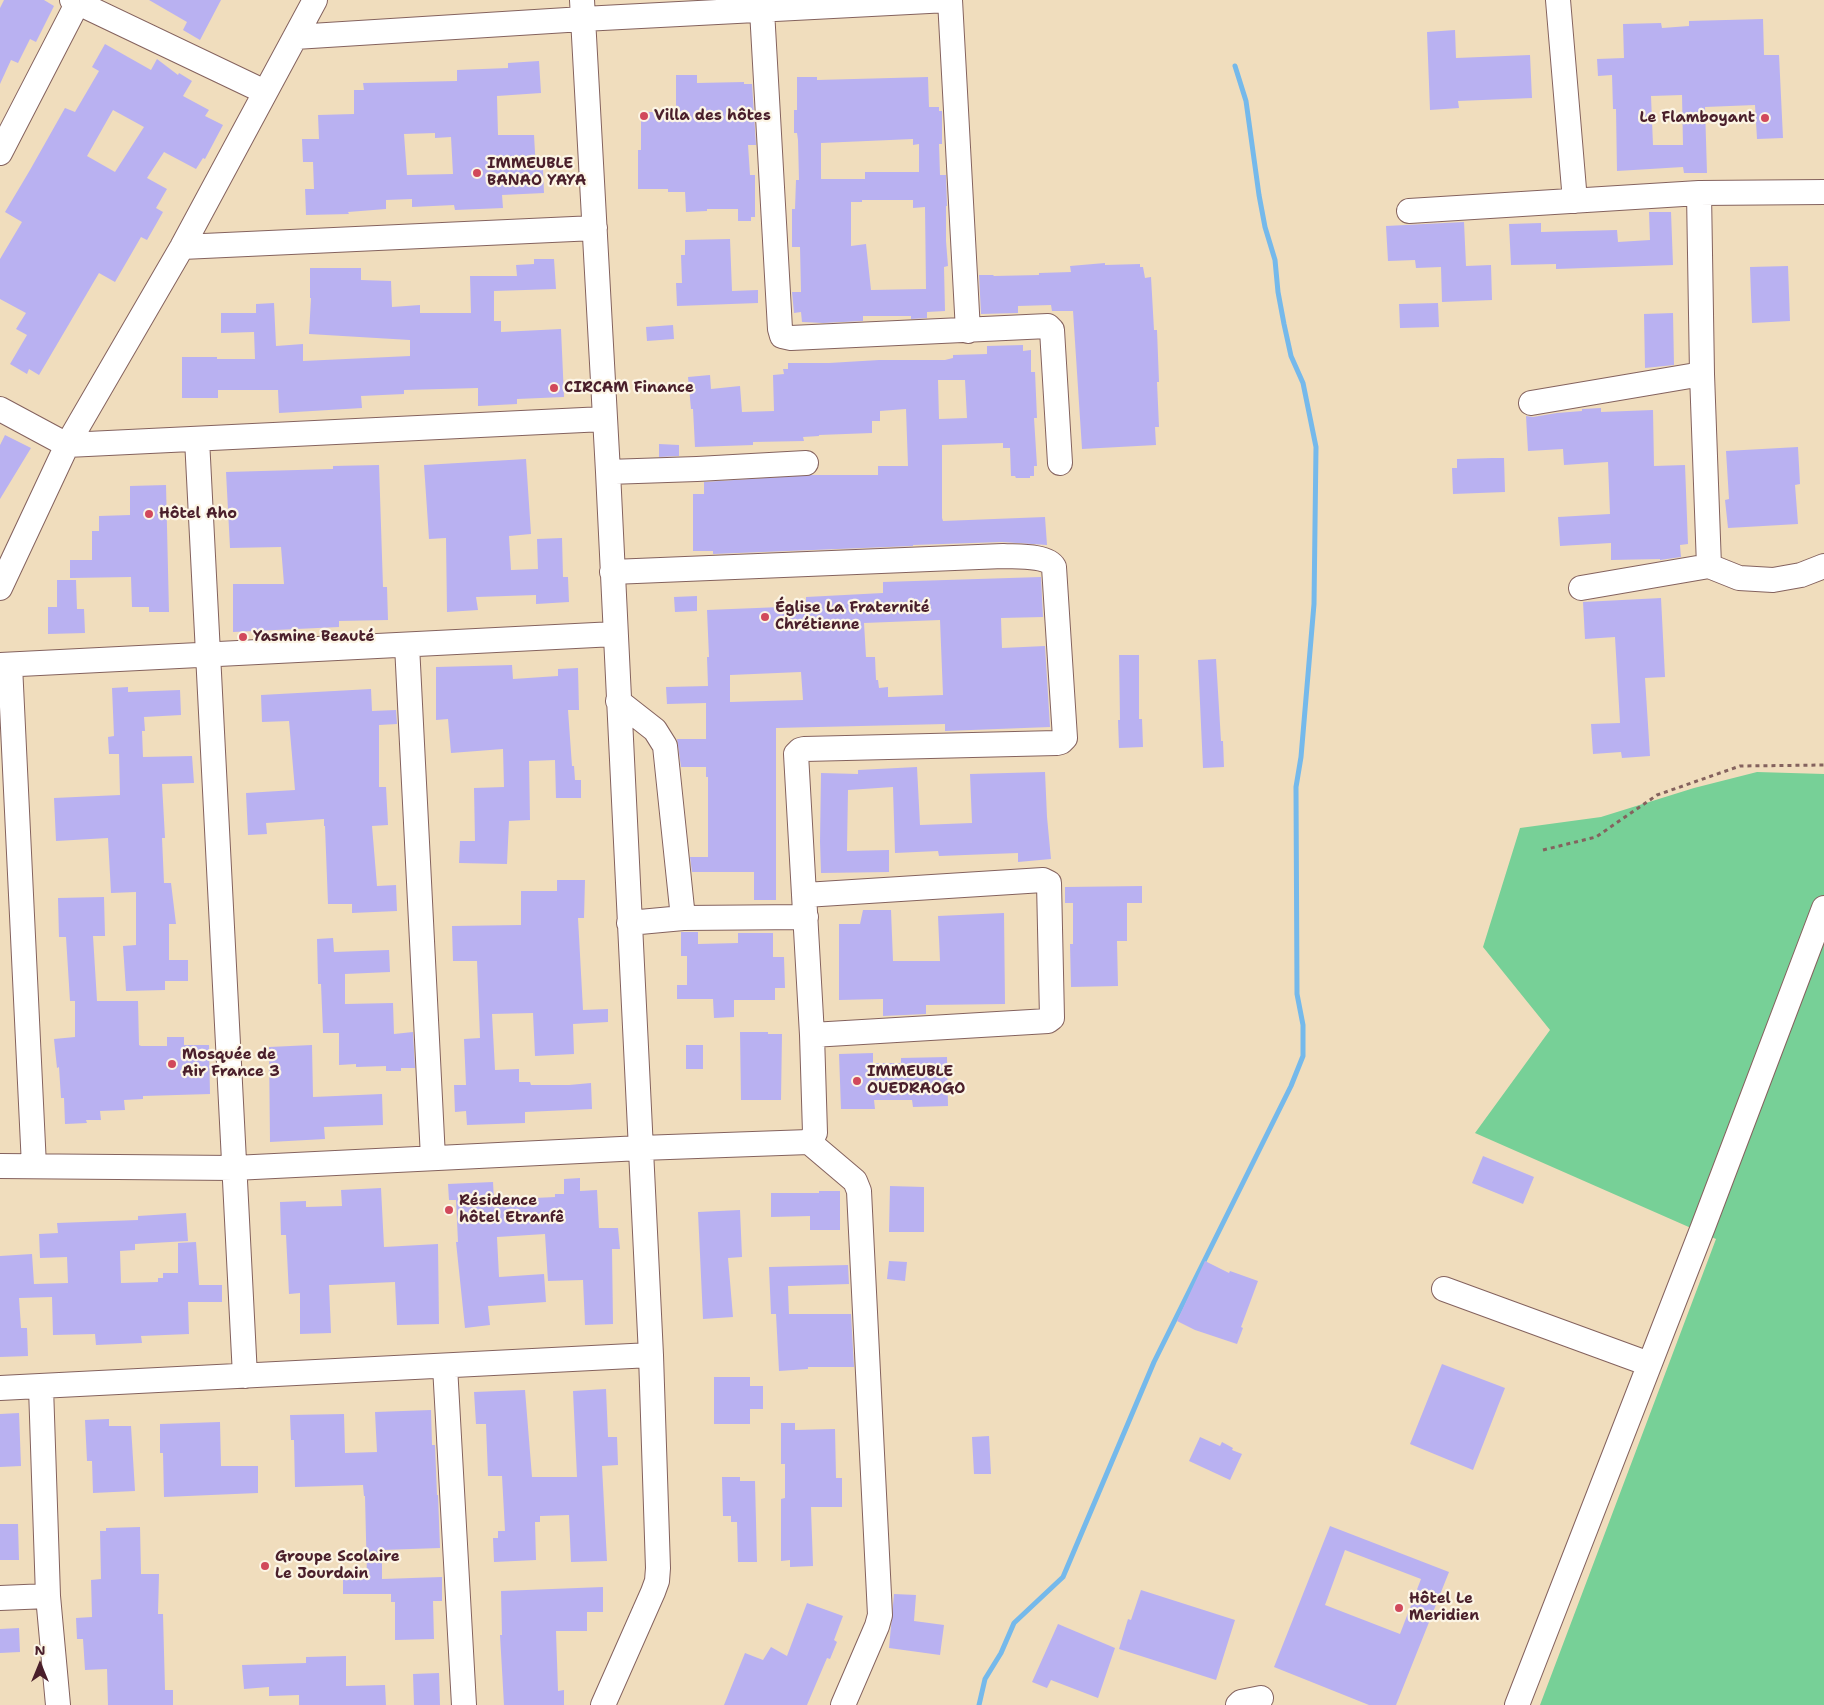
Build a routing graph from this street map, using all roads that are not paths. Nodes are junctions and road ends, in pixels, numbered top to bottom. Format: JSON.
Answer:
{"nodes":[{"id":1,"x":315,"y":0,"type":"edge"},
{"id":2,"x":949,"y":0,"type":"edge"},
{"id":3,"x":1558,"y":0,"type":"edge"},
{"id":4,"x":76,"y":1,"type":"edge"},
{"id":5,"x":583,"y":10,"type":"edge"},
{"id":6,"x":762,"y":10,"type":"junction"},
{"id":7,"x":295,"y":37,"type":"junction"},
{"id":8,"x":266,"y":92,"type":"junction"},
{"id":9,"x":0,"y":153,"type":"edge"},
{"id":10,"x":1824,"y":192,"type":"edge"},
{"id":11,"x":1699,"y":193,"type":"junction"},
{"id":12,"x":1575,"y":201,"type":"junction"},
{"id":13,"x":1410,"y":211,"type":"dead end"},
{"id":14,"x":595,"y":228,"type":"junction"},
{"id":15,"x":182,"y":247,"type":"junction"},
{"id":16,"x":968,"y":330,"type":"junction"},
{"id":17,"x":1702,"y":374,"type":"junction"},
{"id":18,"x":1531,"y":403,"type":"dead end"},
{"id":19,"x":0,"y":408,"type":"edge"},
{"id":20,"x":604,"y":419,"type":"junction"},
{"id":21,"x":197,"y":439,"type":"junction"},
{"id":22,"x":67,"y":445,"type":"junction"},
{"id":23,"x":1060,"y":462,"type":"dead end"},
{"id":24,"x":806,"y":463,"type":"dead end"},
{"id":25,"x":608,"y":472,"type":"junction"},
{"id":26,"x":1709,"y":566,"type":"junction"},
{"id":27,"x":1824,"y":566,"type":"edge"},
{"id":28,"x":612,"y":572,"type":"junction"},
{"id":29,"x":0,"y":588,"type":"edge"},
{"id":30,"x":1581,"y":588,"type":"dead end"},
{"id":31,"x":615,"y":634,"type":"junction"},
{"id":32,"x":407,"y":645,"type":"junction"},
{"id":33,"x":208,"y":655,"type":"junction"},
{"id":34,"x":5,"y":665,"type":"edge"},
{"id":35,"x":618,"y":701,"type":"junction"},
{"id":36,"x":805,"y":906,"type":"junction"},
{"id":37,"x":1824,"y":908,"type":"edge"},
{"id":38,"x":683,"y":918,"type":"junction"},
{"id":39,"x":630,"y":922,"type":"junction"},
{"id":40,"x":812,"y":1035,"type":"junction"},
{"id":41,"x":810,"y":1142,"type":"junction"},
{"id":42,"x":641,"y":1148,"type":"junction"},
{"id":43,"x":433,"y":1158,"type":"junction"},
{"id":44,"x":0,"y":1166,"type":"edge"},
{"id":45,"x":34,"y":1166,"type":"junction"},
{"id":46,"x":234,"y":1168,"type":"junction"},
{"id":47,"x":1444,"y":1289,"type":"dead end"},
{"id":48,"x":651,"y":1355,"type":"junction"},
{"id":49,"x":1650,"y":1364,"type":"junction"},
{"id":50,"x":445,"y":1366,"type":"junction"},
{"id":51,"x":245,"y":1376,"type":"junction"},
{"id":52,"x":41,"y":1387,"type":"junction"},
{"id":53,"x":0,"y":1388,"type":"edge"},
{"id":54,"x":48,"y":1596,"type":"junction"},
{"id":55,"x":0,"y":1598,"type":"edge"},
{"id":56,"x":1261,"y":1698,"type":"dead end"},
{"id":57,"x":58,"y":1705,"type":"edge"},
{"id":58,"x":464,"y":1705,"type":"edge"},
{"id":59,"x":603,"y":1705,"type":"edge"},
{"id":60,"x":843,"y":1705,"type":"edge"},
{"id":61,"x":1238,"y":1705,"type":"edge"},
{"id":62,"x":1517,"y":1705,"type":"edge"}],
"edges":[{"from":1,"to":7,"type":"street"},
{"from":2,"to":6,"type":"street"},
{"from":2,"to":16,"type":"street"},
{"from":3,"to":12,"type":"street"},
{"from":4,"to":8,"type":"street"},
{"from":4,"to":9,"type":"street"},
{"from":5,"to":6,"type":"street"},
{"from":5,"to":7,"type":"street"},
{"from":5,"to":14,"type":"street"},
{"from":6,"to":16,"type":"street"},
{"from":7,"to":8,"type":"street"},
{"from":8,"to":15,"type":"street"},
{"from":10,"to":11,"type":"street"},
{"from":11,"to":12,"type":"street"},
{"from":11,"to":17,"type":"street"},
{"from":12,"to":13,"type":"street"},
{"from":14,"to":15,"type":"street"},
{"from":14,"to":20,"type":"street"},
{"from":15,"to":22,"type":"street"},
{"from":16,"to":23,"type":"street"},
{"from":17,"to":18,"type":"street"},
{"from":17,"to":26,"type":"street"},
{"from":19,"to":22,"type":"street"},
{"from":20,"to":21,"type":"street"},
{"from":20,"to":25,"type":"street"},
{"from":21,"to":22,"type":"street"},
{"from":21,"to":33,"type":"street"},
{"from":22,"to":29,"type":"street"},
{"from":24,"to":25,"type":"street"},
{"from":25,"to":28,"type":"street"},
{"from":26,"to":27,"type":"street"},
{"from":26,"to":30,"type":"street"},
{"from":28,"to":31,"type":"street"},
{"from":28,"to":36,"type":"street"},
{"from":31,"to":32,"type":"street"},
{"from":31,"to":35,"type":"street"},
{"from":32,"to":33,"type":"street"},
{"from":32,"to":43,"type":"street"},
{"from":33,"to":34,"type":"street"},
{"from":33,"to":46,"type":"street"},
{"from":34,"to":45,"type":"street"},
{"from":35,"to":38,"type":"street"},
{"from":35,"to":39,"type":"street"},
{"from":36,"to":38,"type":"street"},
{"from":36,"to":40,"type":"street"},
{"from":36,"to":40,"type":"street"},
{"from":37,"to":49,"type":"street"},
{"from":38,"to":39,"type":"street"},
{"from":39,"to":42,"type":"street"},
{"from":40,"to":41,"type":"street"},
{"from":41,"to":42,"type":"street"},
{"from":41,"to":60,"type":"street"},
{"from":42,"to":43,"type":"street"},
{"from":42,"to":48,"type":"street"},
{"from":43,"to":46,"type":"street"},
{"from":44,"to":45,"type":"street"},
{"from":45,"to":46,"type":"street"},
{"from":46,"to":51,"type":"street"},
{"from":47,"to":49,"type":"street"},
{"from":48,"to":50,"type":"street"},
{"from":48,"to":59,"type":"street"},
{"from":49,"to":62,"type":"street"},
{"from":50,"to":51,"type":"street"},
{"from":50,"to":58,"type":"street"},
{"from":51,"to":52,"type":"street"},
{"from":52,"to":53,"type":"street"},
{"from":52,"to":54,"type":"street"},
{"from":54,"to":55,"type":"street"},
{"from":54,"to":57,"type":"street"},
{"from":56,"to":61,"type":"street"}]}
